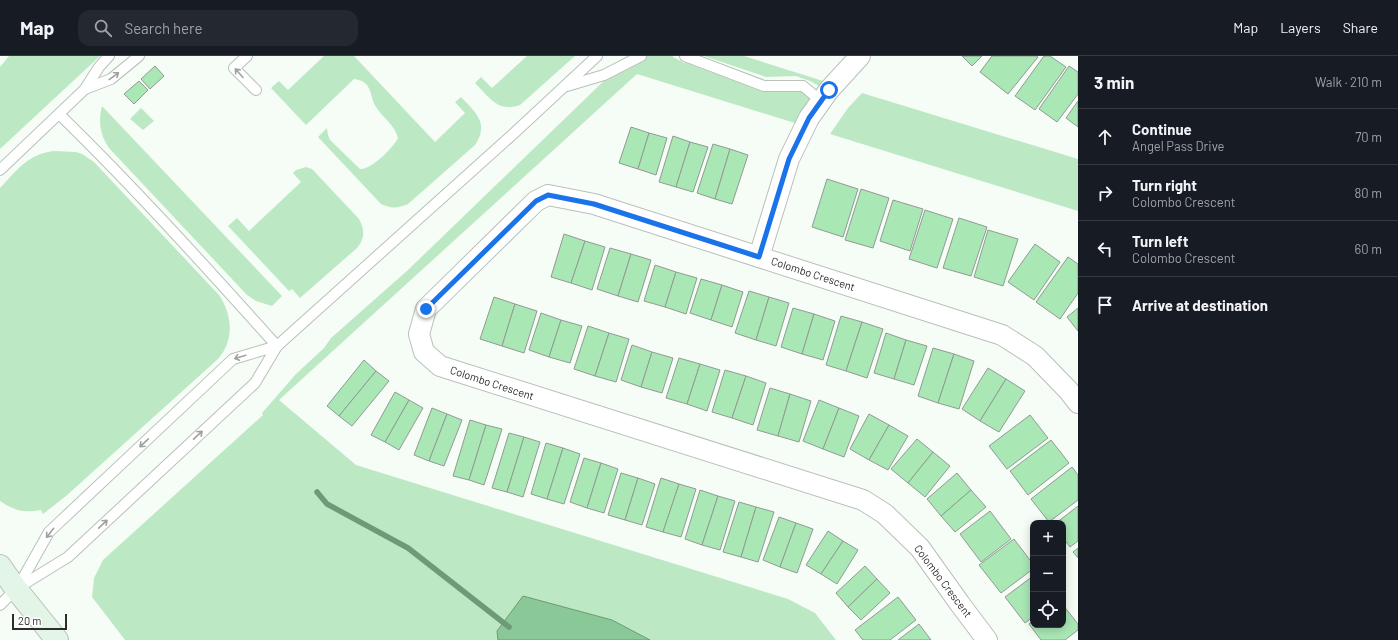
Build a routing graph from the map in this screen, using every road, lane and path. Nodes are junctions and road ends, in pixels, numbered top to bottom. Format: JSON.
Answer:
{"nodes":[{"id":1,"x":110,"y":56,"type":"edge"},
{"id":2,"x":138,"y":56,"type":"edge"},
{"id":3,"x":247,"y":56,"type":"edge"},
{"id":4,"x":597,"y":56,"type":"edge"},
{"id":5,"x":641,"y":56,"type":"edge"},
{"id":6,"x":685,"y":56,"type":"edge"},
{"id":7,"x":860,"y":56,"type":"edge"},
{"id":8,"x":565,"y":86,"type":"junction"},
{"id":9,"x":85,"y":89,"type":"junction"},
{"id":10,"x":256,"y":90,"type":"dead end"},
{"id":11,"x":821,"y":100,"type":"junction"},
{"id":12,"x":60,"y":114,"type":"junction"},
{"id":13,"x":0,"y":170,"type":"edge"},
{"id":14,"x":759,"y":257,"type":"junction"},
{"id":15,"x":277,"y":346,"type":"junction"},
{"id":16,"x":1078,"y":404,"type":"edge"},
{"id":17,"x":0,"y":566,"type":"edge"},
{"id":18,"x":16,"y":589,"type":"junction"},
{"id":19,"x":0,"y":605,"type":"edge"},
{"id":20,"x":57,"y":640,"type":"edge"},
{"id":21,"x":987,"y":640,"type":"edge"}],
"edges":[{"from":1,"to":9,"type":"lane"},
{"from":9,"to":2,"type":"lane","one_way":true},
{"from":10,"to":3,"type":"lane","one_way":true},
{"from":4,"to":8,"type":"lane"},
{"from":5,"to":8,"type":"lane"},
{"from":6,"to":11,"type":"lane"},
{"from":7,"to":11,"type":"street"},
{"from":8,"to":15,"type":"lane"},
{"from":9,"to":12,"type":"lane"},
{"from":11,"to":14,"type":"street"},
{"from":12,"to":13,"type":"lane"},
{"from":12,"to":15,"type":"lane"},
{"from":14,"to":16,"type":"street","name":"Colombo Crescent"},
{"from":14,"to":21,"type":"street","name":"Colombo Crescent"},
{"from":18,"to":15,"type":"lane","one_way":true},
{"from":15,"to":18,"type":"lane","one_way":true},
{"from":17,"to":18,"type":"main road"},
{"from":18,"to":19,"type":"lane"},
{"from":18,"to":20,"type":"main road"}]}
